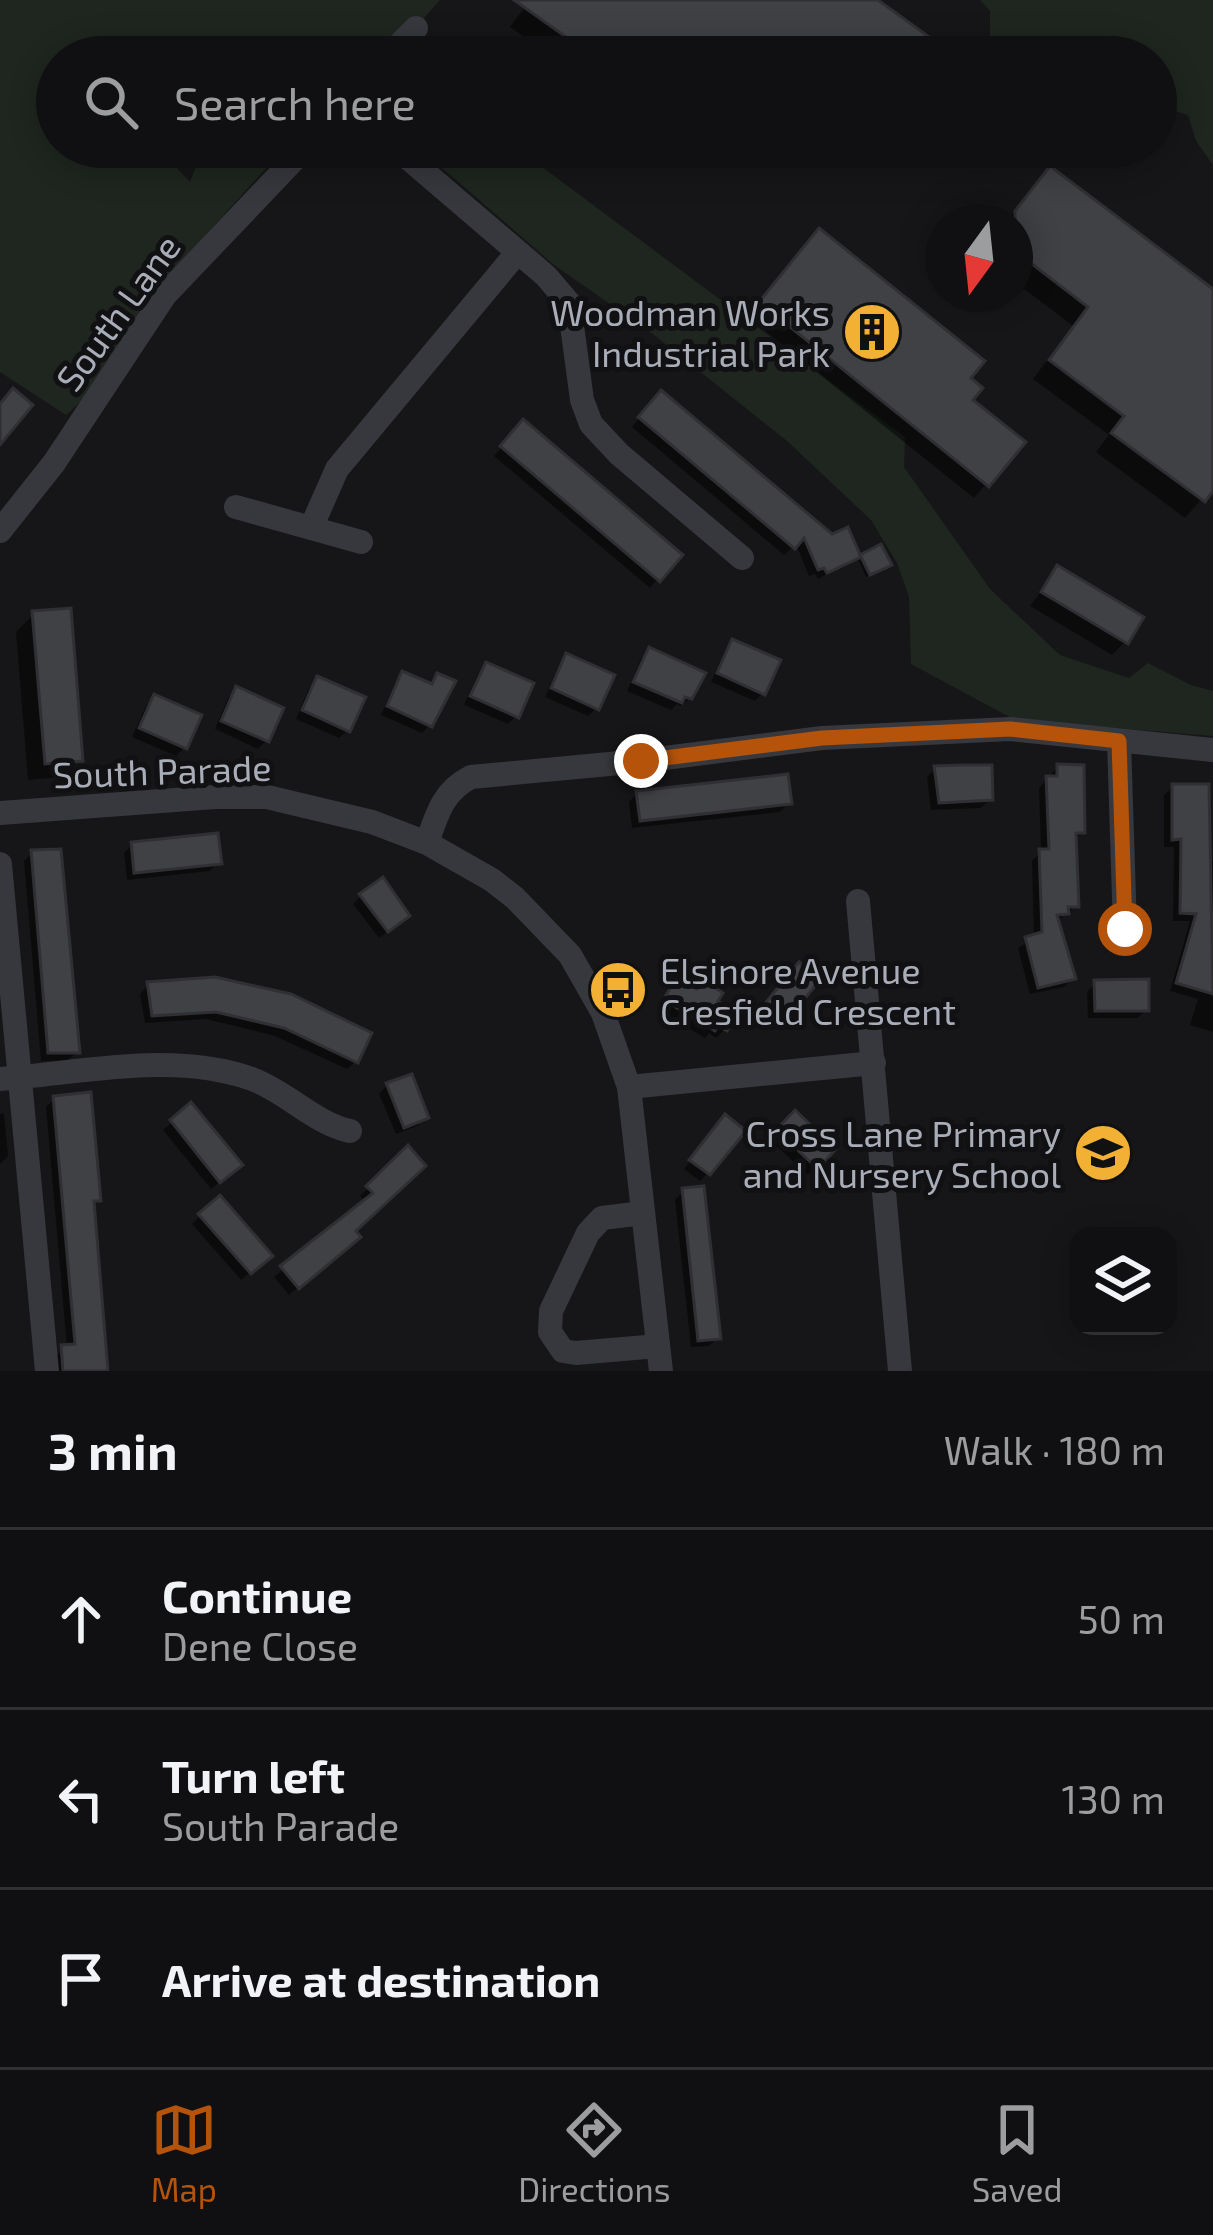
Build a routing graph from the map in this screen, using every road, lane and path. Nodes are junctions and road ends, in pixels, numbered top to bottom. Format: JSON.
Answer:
{"nodes":[{"id":1,"x":416,"y":28,"type":"dead end"},
{"id":2,"x":408,"y":36,"type":"edge"},
{"id":3,"x":286,"y":168,"type":"edge"},
{"id":4,"x":418,"y":168,"type":"edge"},
{"id":5,"x":517,"y":254,"type":"junction"},
{"id":6,"x":236,"y":507,"type":"dead end"},
{"id":7,"x":311,"y":528,"type":"junction"},
{"id":8,"x":0,"y":531,"type":"edge"},
{"id":9,"x":362,"y":542,"type":"dead end"},
{"id":10,"x":742,"y":558,"type":"dead end"},
{"id":11,"x":1119,"y":741,"type":"junction"},
{"id":12,"x":1213,"y":750,"type":"edge"},
{"id":13,"x":0,"y":813,"type":"edge"},
{"id":14,"x":427,"y":843,"type":"junction"},
{"id":15,"x":0,"y":864,"type":"edge"},
{"id":16,"x":858,"y":901,"type":"dead end"},
{"id":17,"x":1125,"y":929,"type":"dead end"},
{"id":18,"x":874,"y":1063,"type":"junction"},
{"id":19,"x":11,"y":1079,"type":"edge"},
{"id":20,"x":629,"y":1087,"type":"junction"},
{"id":21,"x":350,"y":1131,"type":"dead end"},
{"id":22,"x":643,"y":1213,"type":"junction"},
{"id":23,"x":660,"y":1359,"type":"edge"},
{"id":24,"x":47,"y":1371,"type":"edge"},
{"id":25,"x":900,"y":1371,"type":"edge"}],
"edges":[{"from":1,"to":2,"type":"street"},
{"from":3,"to":8,"type":"street","name":"South Lane"},
{"from":4,"to":5,"type":"street"},
{"from":5,"to":7,"type":"street"},
{"from":5,"to":10,"type":"street"},
{"from":6,"to":7,"type":"street"},
{"from":7,"to":9,"type":"street"},
{"from":11,"to":12,"type":"street"},
{"from":11,"to":14,"type":"street"},
{"from":11,"to":17,"type":"street"},
{"from":13,"to":14,"type":"street","name":"South Parade"},
{"from":14,"to":20,"type":"street","name":"South Parade"},
{"from":15,"to":19,"type":"street"},
{"from":16,"to":18,"type":"street"},
{"from":18,"to":20,"type":"street"},
{"from":18,"to":25,"type":"street"},
{"from":19,"to":21,"type":"street"},
{"from":19,"to":24,"type":"street"},
{"from":20,"to":22,"type":"street","name":"South Parade"},
{"from":22,"to":23,"type":"street","name":"South Parade"},
{"from":22,"to":23,"type":"street"}]}
